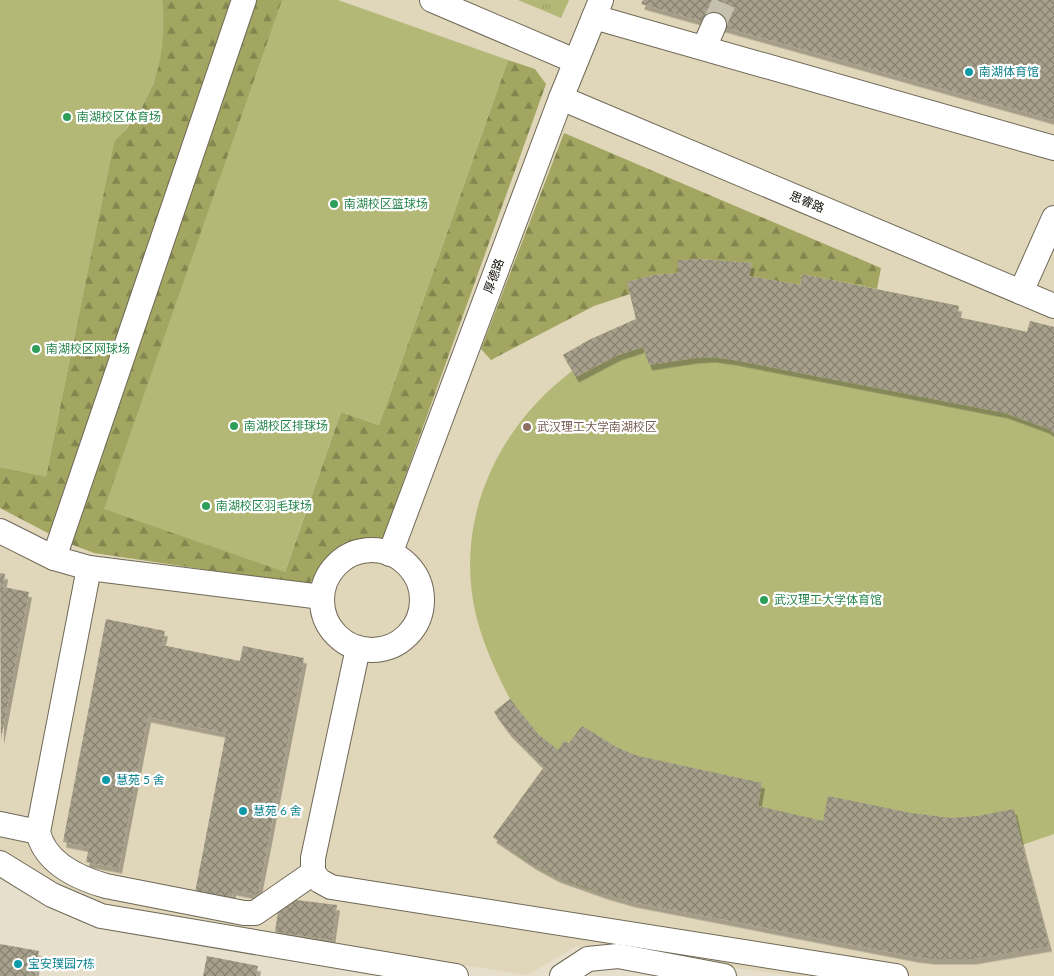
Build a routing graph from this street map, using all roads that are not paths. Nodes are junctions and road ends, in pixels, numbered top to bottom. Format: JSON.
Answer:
{"nodes":[{"id":1,"x":244,"y":0,"type":"edge"},
{"id":2,"x":432,"y":0,"type":"edge"},
{"id":3,"x":597,"y":8,"type":"edge"},
{"id":4,"x":714,"y":24,"type":"tunnel mouth"},
{"id":5,"x":704,"y":48,"type":"junction"},
{"id":6,"x":575,"y":62,"type":"junction"},
{"id":7,"x":560,"y":98,"type":"junction"},
{"id":8,"x":1054,"y":148,"type":"edge"},
{"id":9,"x":1054,"y":218,"type":"edge"},
{"id":10,"x":1021,"y":292,"type":"junction"},
{"id":11,"x":1054,"y":306,"type":"edge"},
{"id":12,"x":0,"y":531,"type":"edge"},
{"id":13,"x":390,"y":554,"type":"junction"},
{"id":14,"x":54,"y":558,"type":"junction"},
{"id":15,"x":89,"y":568,"type":"junction"},
{"id":16,"x":322,"y":597,"type":"junction"},
{"id":17,"x":358,"y":648,"type":"junction"},
{"id":18,"x":0,"y":824,"type":"edge"},
{"id":19,"x":38,"y":832,"type":"junction"},
{"id":20,"x":0,"y":863,"type":"edge"},
{"id":21,"x":313,"y":873,"type":"junction"},
{"id":22,"x":456,"y":976,"type":"edge"},
{"id":23,"x":562,"y":976,"type":"edge"},
{"id":24,"x":724,"y":976,"type":"edge"},
{"id":25,"x":896,"y":976,"type":"edge"}],
"edges":[{"from":1,"to":14,"type":"street"},
{"from":2,"to":6,"type":"street"},
{"from":3,"to":5,"type":"street"},
{"from":3,"to":6,"type":"street","name":"厚德路"},
{"from":4,"to":5,"type":"street"},
{"from":5,"to":8,"type":"street"},
{"from":6,"to":7,"type":"street","name":"厚德路"},
{"from":7,"to":10,"type":"street","name":"思睿路"},
{"from":7,"to":13,"type":"street","name":"厚德路"},
{"from":9,"to":10,"type":"street"},
{"from":10,"to":11,"type":"street","name":"思睿路"},
{"from":12,"to":14,"type":"street"},
{"from":13,"to":16,"type":"street"},
{"from":13,"to":17,"type":"street"},
{"from":14,"to":15,"type":"street"},
{"from":15,"to":16,"type":"street"},
{"from":15,"to":19,"type":"street"},
{"from":16,"to":17,"type":"street"},
{"from":17,"to":21,"type":"street"},
{"from":18,"to":19,"type":"street"},
{"from":19,"to":21,"type":"street"},
{"from":20,"to":22,"type":"street"},
{"from":21,"to":25,"type":"street"},
{"from":23,"to":24,"type":"street"}]}
